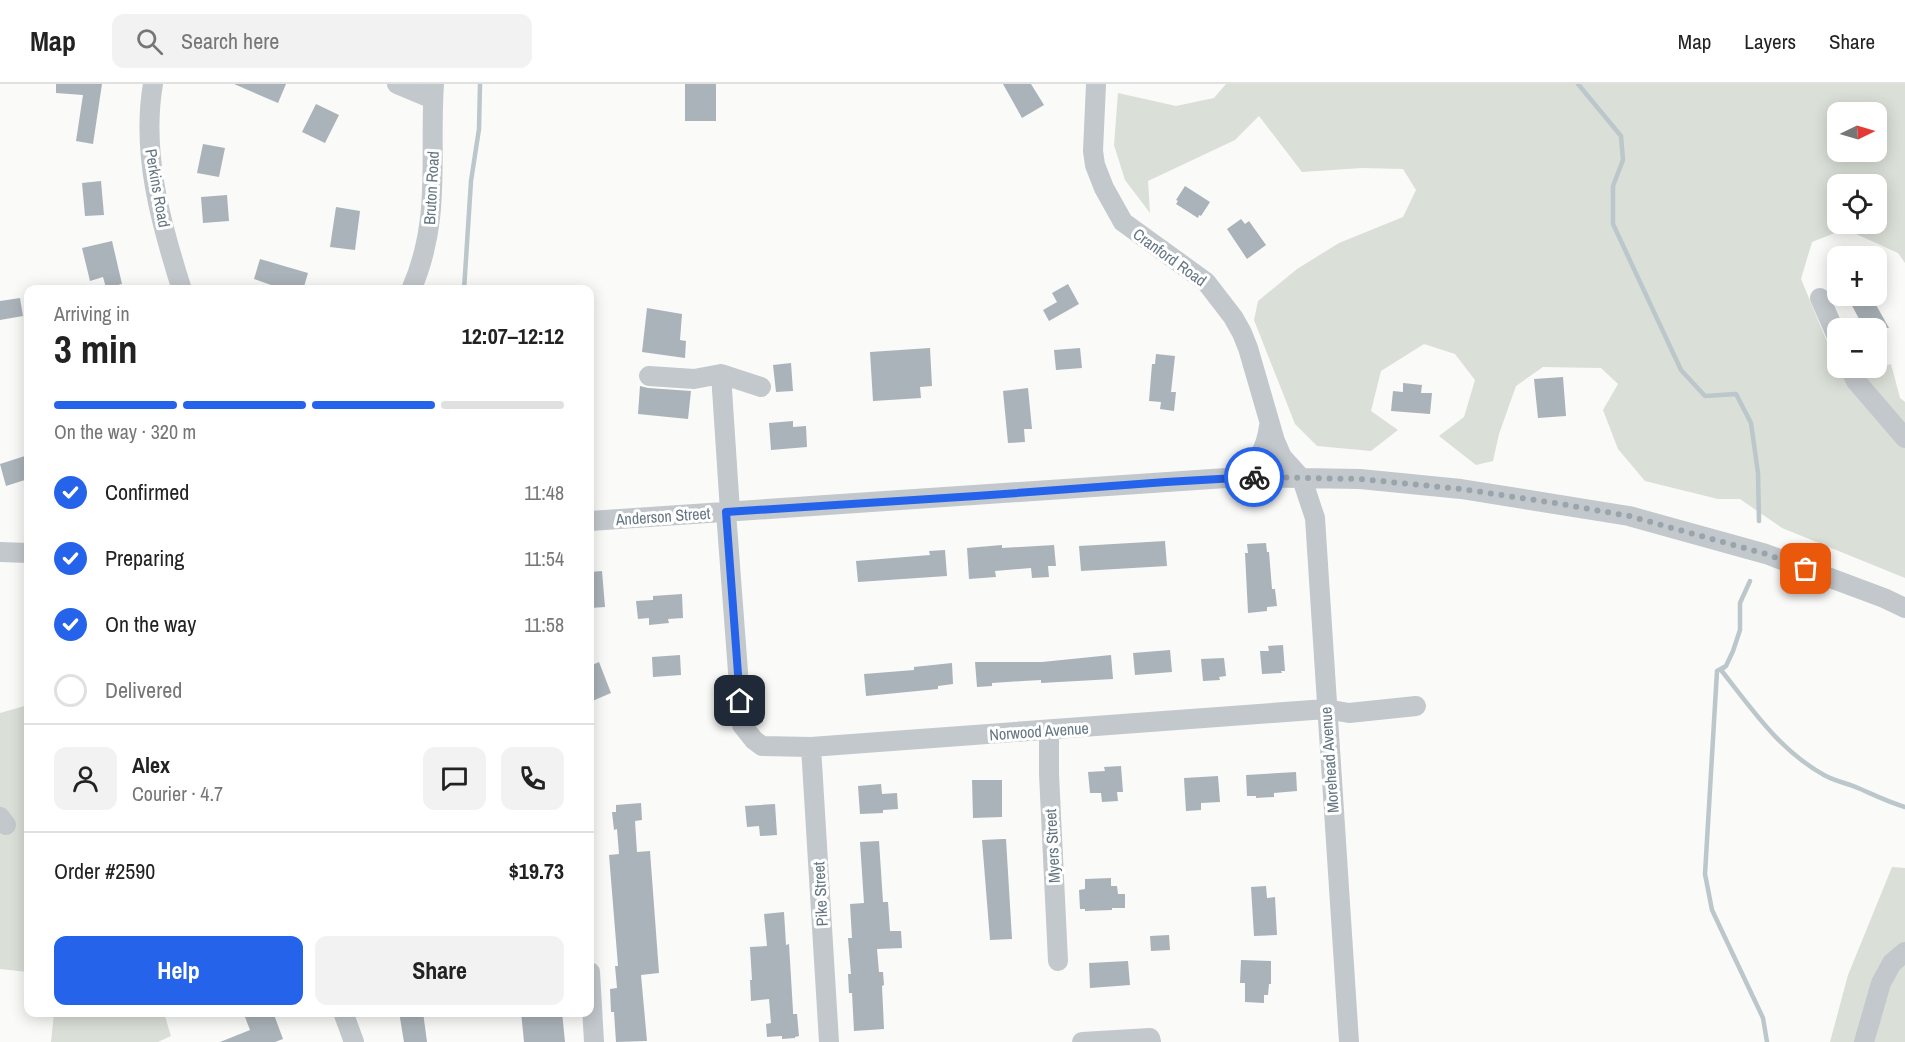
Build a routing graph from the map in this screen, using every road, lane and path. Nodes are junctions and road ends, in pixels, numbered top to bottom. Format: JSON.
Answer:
{"nodes":[{"id":1,"x":153,"y":84,"type":"edge"},
{"id":2,"x":397,"y":84,"type":"edge"},
{"id":3,"x":1096,"y":84,"type":"edge"},
{"id":4,"x":434,"y":91,"type":"edge"},
{"id":5,"x":181,"y":285,"type":"edge"},
{"id":6,"x":413,"y":285,"type":"edge"},
{"id":7,"x":1820,"y":298,"type":"dead end"},
{"id":8,"x":1829,"y":318,"type":"edge"},
{"id":9,"x":721,"y":374,"type":"junction"},
{"id":10,"x":649,"y":376,"type":"dead end"},
{"id":11,"x":1855,"y":378,"type":"edge"},
{"id":12,"x":761,"y":387,"type":"dead end"},
{"id":13,"x":1269,"y":426,"type":"junction"},
{"id":14,"x":1905,"y":438,"type":"edge"},
{"id":15,"x":1241,"y":477,"type":"junction"},
{"id":16,"x":1302,"y":479,"type":"junction"},
{"id":17,"x":728,"y":511,"type":"junction"},
{"id":18,"x":594,"y":521,"type":"edge"},
{"id":19,"x":0,"y":552,"type":"edge"},
{"id":20,"x":24,"y":554,"type":"edge"},
{"id":21,"x":1905,"y":608,"type":"edge"},
{"id":22,"x":1416,"y":706,"type":"dead end"},
{"id":23,"x":1326,"y":710,"type":"junction"},
{"id":24,"x":1049,"y":731,"type":"junction"},
{"id":25,"x":811,"y":747,"type":"junction"},
{"id":26,"x":1905,"y":952,"type":"edge"},
{"id":27,"x":1058,"y":961,"type":"dead end"},
{"id":28,"x":345,"y":1017,"type":"edge"},
{"id":29,"x":593,"y":1017,"type":"edge"},
{"id":30,"x":354,"y":1042,"type":"edge"},
{"id":31,"x":594,"y":1042,"type":"edge"},
{"id":32,"x":829,"y":1042,"type":"edge"},
{"id":33,"x":1082,"y":1042,"type":"edge"},
{"id":34,"x":1151,"y":1042,"type":"edge"},
{"id":35,"x":1349,"y":1042,"type":"edge"},
{"id":36,"x":1864,"y":1042,"type":"edge"}],
"edges":[{"from":1,"to":5,"type":"street","name":"Perkins Road"},
{"from":2,"to":4,"type":"street"},
{"from":3,"to":13,"type":"street","name":"Cranford Road"},
{"from":4,"to":6,"type":"street","name":"Bruton Road"},
{"from":7,"to":8,"type":"street"},
{"from":9,"to":10,"type":"street"},
{"from":9,"to":12,"type":"street"},
{"from":9,"to":17,"type":"street"},
{"from":11,"to":14,"type":"street"},
{"from":13,"to":15,"type":"street"},
{"from":13,"to":16,"type":"street","name":"Cranford Road"},
{"from":15,"to":16,"type":"street","name":"Anderson Street"},
{"from":15,"to":17,"type":"street","name":"Anderson Street"},
{"from":16,"to":21,"type":"street","name":"Anderson Street"},
{"from":16,"to":23,"type":"street","name":"Morehead Avenue"},
{"from":17,"to":18,"type":"street","name":"Anderson Street"},
{"from":17,"to":25,"type":"street","name":"Norwood Avenue"},
{"from":19,"to":20,"type":"street"},
{"from":22,"to":23,"type":"street","name":"Norwood Avenue"},
{"from":23,"to":24,"type":"street","name":"Norwood Avenue"},
{"from":23,"to":35,"type":"street","name":"Morehead Avenue"},
{"from":24,"to":25,"type":"street","name":"Norwood Avenue"},
{"from":24,"to":27,"type":"street","name":"Myers Street"},
{"from":25,"to":32,"type":"street","name":"Pike Street"},
{"from":26,"to":36,"type":"street"},
{"from":28,"to":30,"type":"street"},
{"from":29,"to":31,"type":"street"},
{"from":33,"to":34,"type":"street"}]}
